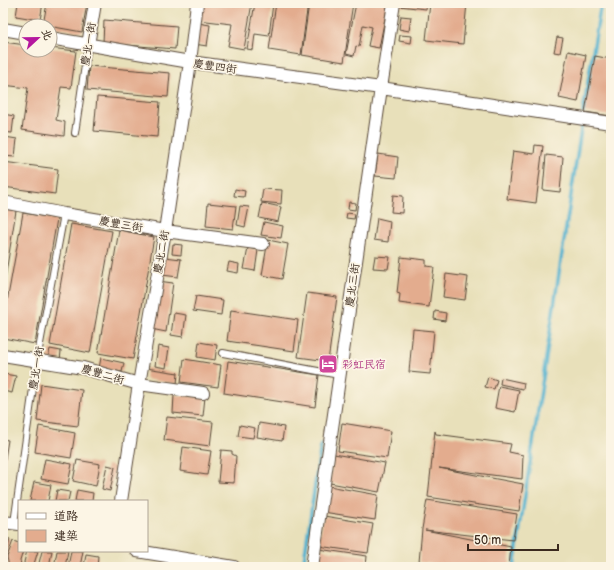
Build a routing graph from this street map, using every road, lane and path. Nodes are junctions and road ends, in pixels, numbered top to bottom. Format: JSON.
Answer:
{"nodes":[{"id":1,"x":95,"y":3,"type":"edge"},
{"id":2,"x":197,"y":3,"type":"edge"},
{"id":3,"x":394,"y":3,"type":"edge"},
{"id":4,"x":3,"y":29,"type":"edge"},
{"id":5,"x":18,"y":32,"type":"edge"},
{"id":6,"x":58,"y":39,"type":"edge"},
{"id":7,"x":88,"y":45,"type":"junction"},
{"id":8,"x":190,"y":62,"type":"junction"},
{"id":9,"x":381,"y":88,"type":"junction"},
{"id":10,"x":611,"y":123,"type":"edge"},
{"id":11,"x":75,"y":133,"type":"dead end"},
{"id":12,"x":3,"y":202,"type":"edge"},
{"id":13,"x":64,"y":214,"type":"junction"},
{"id":14,"x":165,"y":232,"type":"junction"},
{"id":15,"x":263,"y":244,"type":"dead end"},
{"id":16,"x":223,"y":353,"type":"dead end"},
{"id":17,"x":3,"y":355,"type":"edge"},
{"id":18,"x":37,"y":360,"type":"junction"},
{"id":19,"x":339,"y":375,"type":"junction"},
{"id":20,"x":139,"y":384,"type":"junction"},
{"id":21,"x":202,"y":393,"type":"dead end"},
{"id":22,"x":121,"y":500,"type":"edge"},
{"id":23,"x":12,"y":523,"type":"edge"},
{"id":24,"x":143,"y":552,"type":"edge"},
{"id":25,"x":234,"y":567,"type":"edge"},
{"id":26,"x":312,"y":567,"type":"edge"}],
"edges":[{"from":1,"to":7,"type":"street","name":"慶北一街"},
{"from":2,"to":8,"type":"street","name":"慶北二街"},
{"from":3,"to":9,"type":"street","name":"慶北三街"},
{"from":4,"to":5,"type":"street"},
{"from":6,"to":7,"type":"street","name":"慶豐四街"},
{"from":7,"to":8,"type":"street","name":"慶豐四街"},
{"from":7,"to":11,"type":"lane","name":"慶北一街"},
{"from":8,"to":9,"type":"street","name":"慶豐四街"},
{"from":8,"to":14,"type":"street","name":"慶北二街"},
{"from":9,"to":10,"type":"street","name":"慶豐四街"},
{"from":9,"to":19,"type":"street","name":"慶北三街"},
{"from":12,"to":13,"type":"street","name":"慶豐三街"},
{"from":13,"to":14,"type":"street","name":"慶豐三街"},
{"from":13,"to":18,"type":"lane","name":"慶北一街"},
{"from":14,"to":15,"type":"street","name":"慶豐三街"},
{"from":14,"to":20,"type":"street","name":"慶北二街"},
{"from":16,"to":19,"type":"lane"},
{"from":17,"to":18,"type":"street","name":"慶豐二街"},
{"from":18,"to":20,"type":"street","name":"慶豐二街"},
{"from":18,"to":23,"type":"lane","name":"慶北一街"},
{"from":19,"to":26,"type":"street","name":"慶北三街"},
{"from":20,"to":21,"type":"street","name":"慶豐二街"},
{"from":20,"to":22,"type":"street","name":"慶北二街"},
{"from":24,"to":25,"type":"street"}]}
